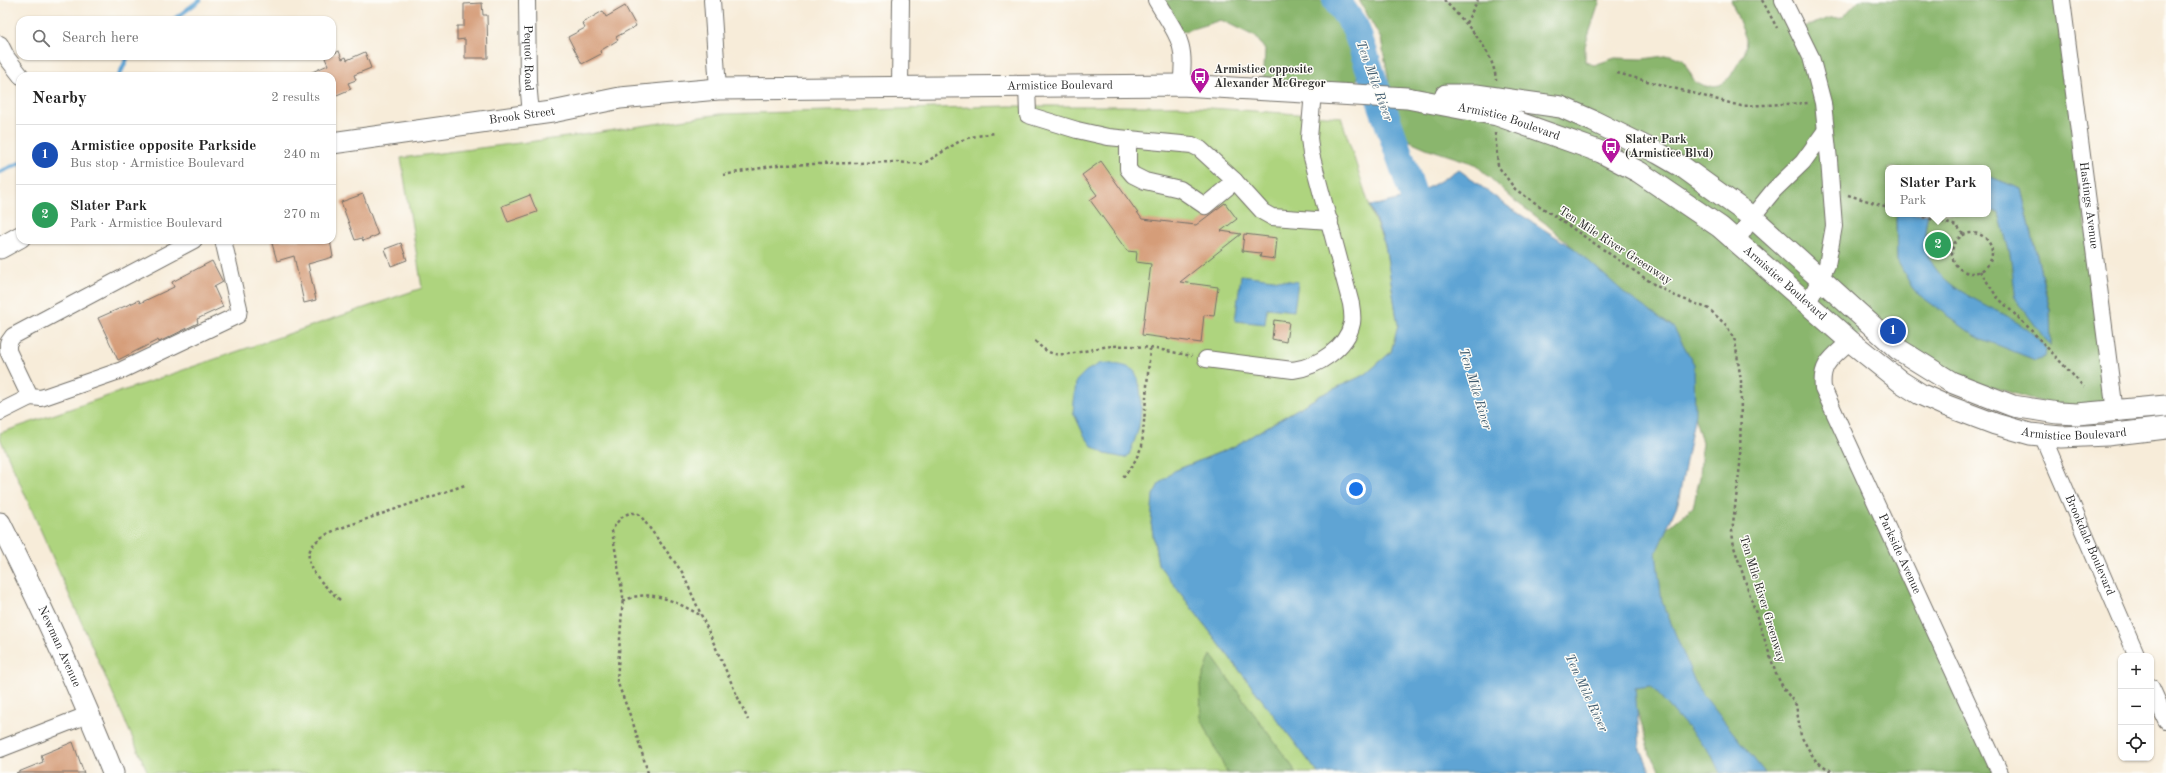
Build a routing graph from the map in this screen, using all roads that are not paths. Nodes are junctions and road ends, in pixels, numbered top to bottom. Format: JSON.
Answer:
{"nodes":[{"id":1,"x":527,"y":0,"type":"edge"},
{"id":2,"x":712,"y":0,"type":"edge"},
{"id":3,"x":900,"y":0,"type":"edge"},
{"id":4,"x":1156,"y":0,"type":"edge"},
{"id":5,"x":1783,"y":0,"type":"edge"},
{"id":6,"x":2062,"y":0,"type":"edge"},
{"id":7,"x":0,"y":44,"type":"edge"},
{"id":8,"x":18,"y":72,"type":"edge"},
{"id":9,"x":1181,"y":85,"type":"junction"},
{"id":10,"x":900,"y":86,"type":"junction"},
{"id":11,"x":1028,"y":86,"type":"junction"},
{"id":12,"x":715,"y":89,"type":"junction"},
{"id":13,"x":1313,"y":92,"type":"junction"},
{"id":14,"x":1497,"y":106,"type":"junction"},
{"id":15,"x":531,"y":115,"type":"junction"},
{"id":16,"x":1826,"y":130,"type":"junction"},
{"id":17,"x":1128,"y":139,"type":"junction"},
{"id":18,"x":336,"y":142,"type":"edge"},
{"id":19,"x":1235,"y":181,"type":"junction"},
{"id":20,"x":1752,"y":217,"type":"junction"},
{"id":21,"x":1330,"y":221,"type":"junction"},
{"id":22,"x":16,"y":239,"type":"edge"},
{"id":23,"x":1737,"y":241,"type":"junction"},
{"id":24,"x":186,"y":244,"type":"edge"},
{"id":25,"x":224,"y":244,"type":"edge"},
{"id":26,"x":0,"y":248,"type":"edge"},
{"id":27,"x":1821,"y":278,"type":"junction"},
{"id":28,"x":1808,"y":303,"type":"junction"},
{"id":29,"x":1850,"y":341,"type":"junction"},
{"id":30,"x":1206,"y":359,"type":"road end"},
{"id":31,"x":30,"y":397,"type":"junction"},
{"id":32,"x":2166,"y":406,"type":"edge"},
{"id":33,"x":0,"y":412,"type":"edge"},
{"id":34,"x":2115,"y":412,"type":"junction"},
{"id":35,"x":2166,"y":428,"type":"edge"},
{"id":36,"x":2042,"y":435,"type":"junction"},
{"id":37,"x":2,"y":531,"type":"edge"},
{"id":38,"x":2136,"y":653,"type":"edge"},
{"id":39,"x":2152,"y":689,"type":"edge"},
{"id":40,"x":90,"y":714,"type":"junction"},
{"id":41,"x":2166,"y":720,"type":"edge"},
{"id":42,"x":0,"y":749,"type":"edge"},
{"id":43,"x":113,"y":773,"type":"edge"},
{"id":44,"x":2000,"y":773,"type":"edge"}],
"edges":[{"from":1,"to":15,"type":"street","name":"Pequot Road"},
{"from":2,"to":12,"type":"street"},
{"from":3,"to":10,"type":"street"},
{"from":4,"to":9,"type":"street"},
{"from":5,"to":16,"type":"street"},
{"from":6,"to":34,"type":"street","name":"Hastings Avenue"},
{"from":7,"to":8,"type":"street"},
{"from":9,"to":11,"type":"main road","name":"Armistice Boulevard"},
{"from":9,"to":13,"type":"main road","name":"Armistice Boulevard"},
{"from":10,"to":11,"type":"main road","name":"Armistice Boulevard"},
{"from":10,"to":12,"type":"main road","name":"Armistice Boulevard"},
{"from":11,"to":17,"type":"street"},
{"from":12,"to":15,"type":"main road","name":"Brook Street"},
{"from":13,"to":14,"type":"main road","name":"Armistice Boulevard"},
{"from":13,"to":21,"type":"street"},
{"from":14,"to":20,"type":"main road","name":"Armistice Boulevard"},
{"from":14,"to":23,"type":"main road","name":"Armistice Boulevard"},
{"from":15,"to":18,"type":"main road","name":"Brook Street"},
{"from":16,"to":20,"type":"street"},
{"from":16,"to":27,"type":"street"},
{"from":17,"to":19,"type":"street"},
{"from":17,"to":19,"type":"street"},
{"from":19,"to":21,"type":"street"},
{"from":20,"to":23,"type":"street"},
{"from":20,"to":27,"type":"main road","name":"Armistice Boulevard"},
{"from":21,"to":30,"type":"street"},
{"from":22,"to":26,"type":"main road"},
{"from":23,"to":28,"type":"main road","name":"Armistice Boulevard"},
{"from":24,"to":31,"type":"street"},
{"from":25,"to":31,"type":"street"},
{"from":27,"to":28,"type":"street"},
{"from":27,"to":34,"type":"main road","name":"Armistice Boulevard"},
{"from":28,"to":29,"type":"main road","name":"Armistice Boulevard"},
{"from":29,"to":36,"type":"main road","name":"Armistice Boulevard"},
{"from":29,"to":44,"type":"street","name":"Parkside Avenue"},
{"from":31,"to":33,"type":"street"},
{"from":32,"to":34,"type":"main road","name":"Armistice Boulevard"},
{"from":35,"to":36,"type":"main road","name":"Armistice Boulevard"},
{"from":36,"to":38,"type":"street","name":"Brookdale Boulevard"},
{"from":37,"to":40,"type":"main road","name":"Newman Avenue"},
{"from":39,"to":41,"type":"street"},
{"from":40,"to":42,"type":"street"},
{"from":40,"to":43,"type":"main road","name":"Newman Avenue"}]}
